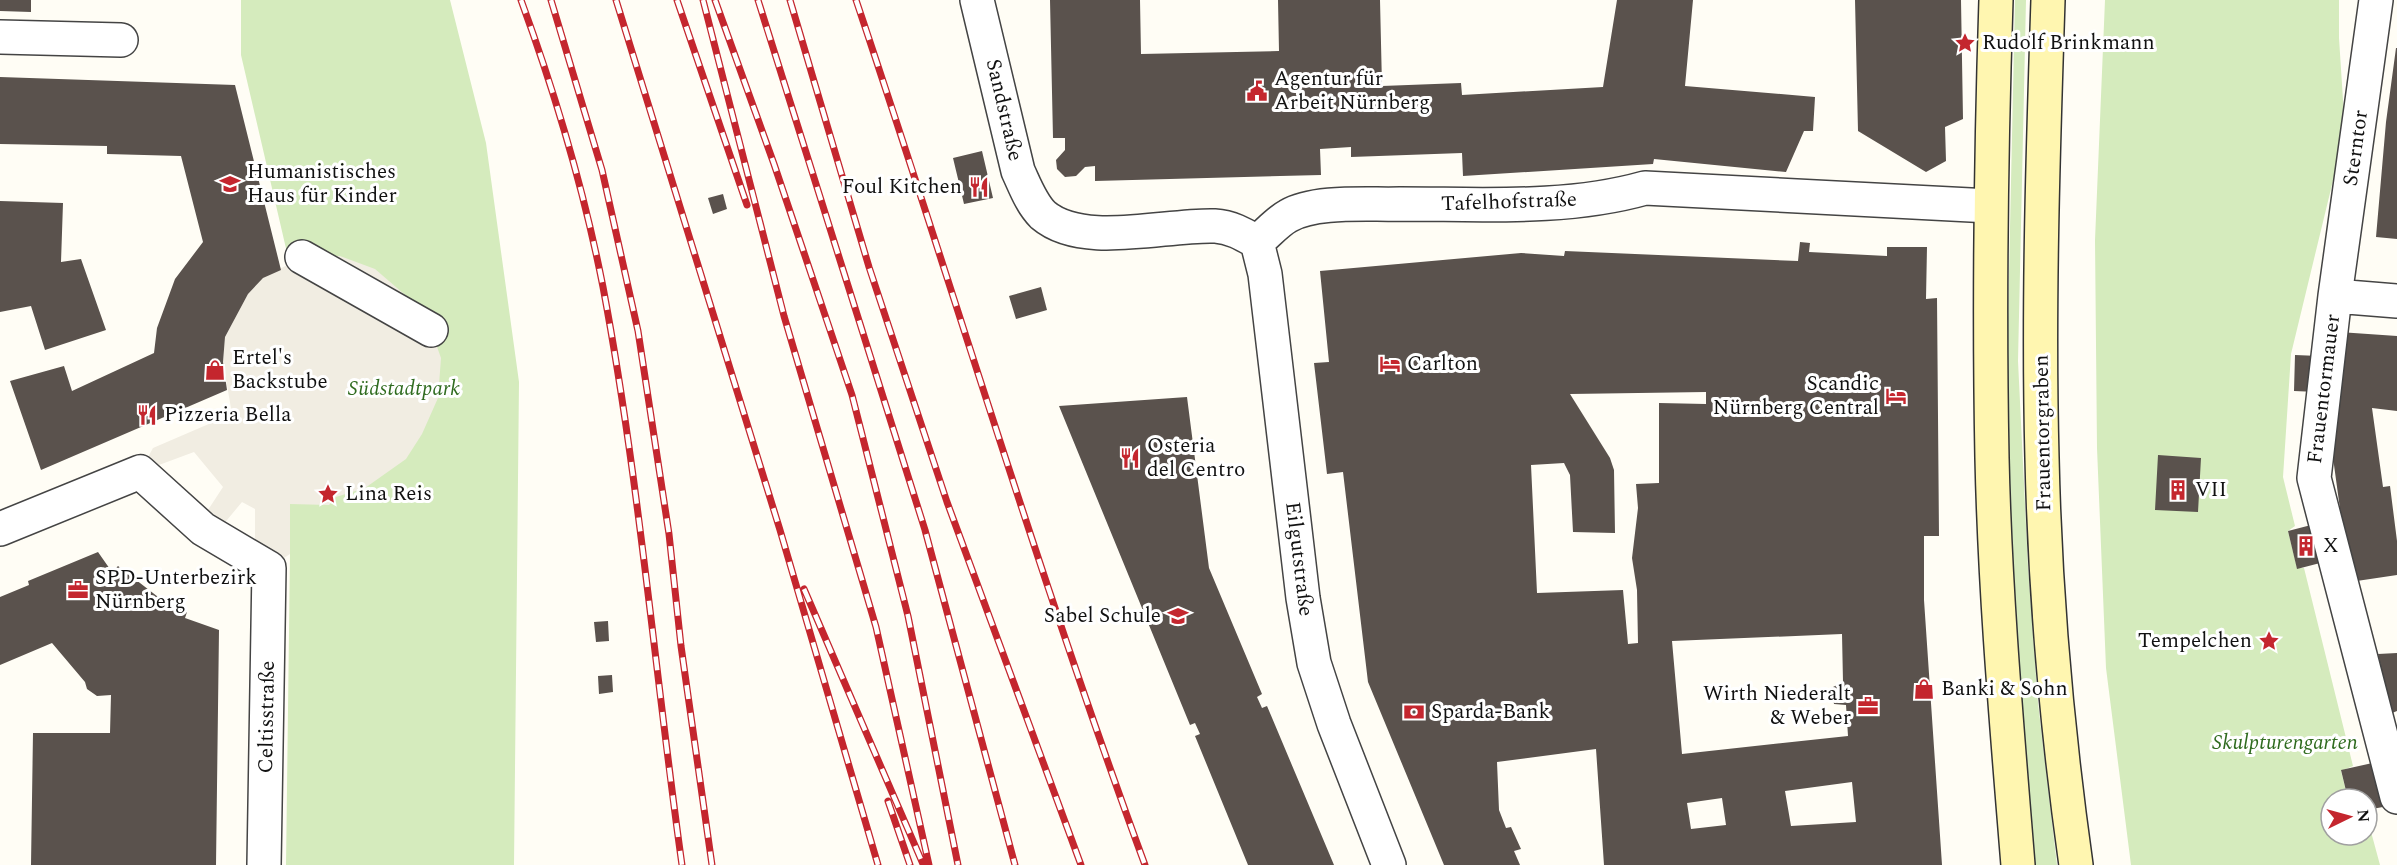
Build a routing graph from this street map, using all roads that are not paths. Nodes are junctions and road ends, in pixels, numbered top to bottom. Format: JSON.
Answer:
{"nodes":[{"id":1,"x":977,"y":0,"type":"edge"},
{"id":2,"x":1996,"y":0,"type":"edge"},
{"id":3,"x":2048,"y":0,"type":"edge"},
{"id":4,"x":2376,"y":0,"type":"edge"},
{"id":5,"x":0,"y":37,"type":"edge"},
{"id":6,"x":121,"y":40,"type":"dead end"},
{"id":7,"x":1990,"y":206,"type":"junction"},
{"id":8,"x":1257,"y":242,"type":"junction"},
{"id":9,"x":302,"y":257,"type":"dead end"},
{"id":10,"x":2335,"y":296,"type":"junction"},
{"id":11,"x":2397,"y":301,"type":"edge"},
{"id":12,"x":431,"y":330,"type":"dead end"},
{"id":13,"x":0,"y":529,"type":"edge"},
{"id":14,"x":2397,"y":797,"type":"edge"},
{"id":15,"x":264,"y":865,"type":"edge"},
{"id":16,"x":1389,"y":865,"type":"edge"},
{"id":17,"x":2018,"y":865,"type":"edge"},
{"id":18,"x":2076,"y":865,"type":"edge"}],
"edges":[{"from":1,"to":8,"type":"street","name":"Sandstraße"},
{"from":2,"to":7,"type":"main road"},
{"from":3,"to":18,"type":"main road","name":"Frauentorgraben"},
{"from":4,"to":10,"type":"street","name":"Sterntor"},
{"from":5,"to":6,"type":"street"},
{"from":7,"to":8,"type":"street","name":"Tafelhofstraße"},
{"from":7,"to":17,"type":"main road"},
{"from":8,"to":16,"type":"street","name":"Eilgutstraße"},
{"from":9,"to":12,"type":"street"},
{"from":10,"to":11,"type":"street"},
{"from":10,"to":14,"type":"street","name":"Frauentormauer"},
{"from":13,"to":15,"type":"street","name":"Celtisstraße"}]}
